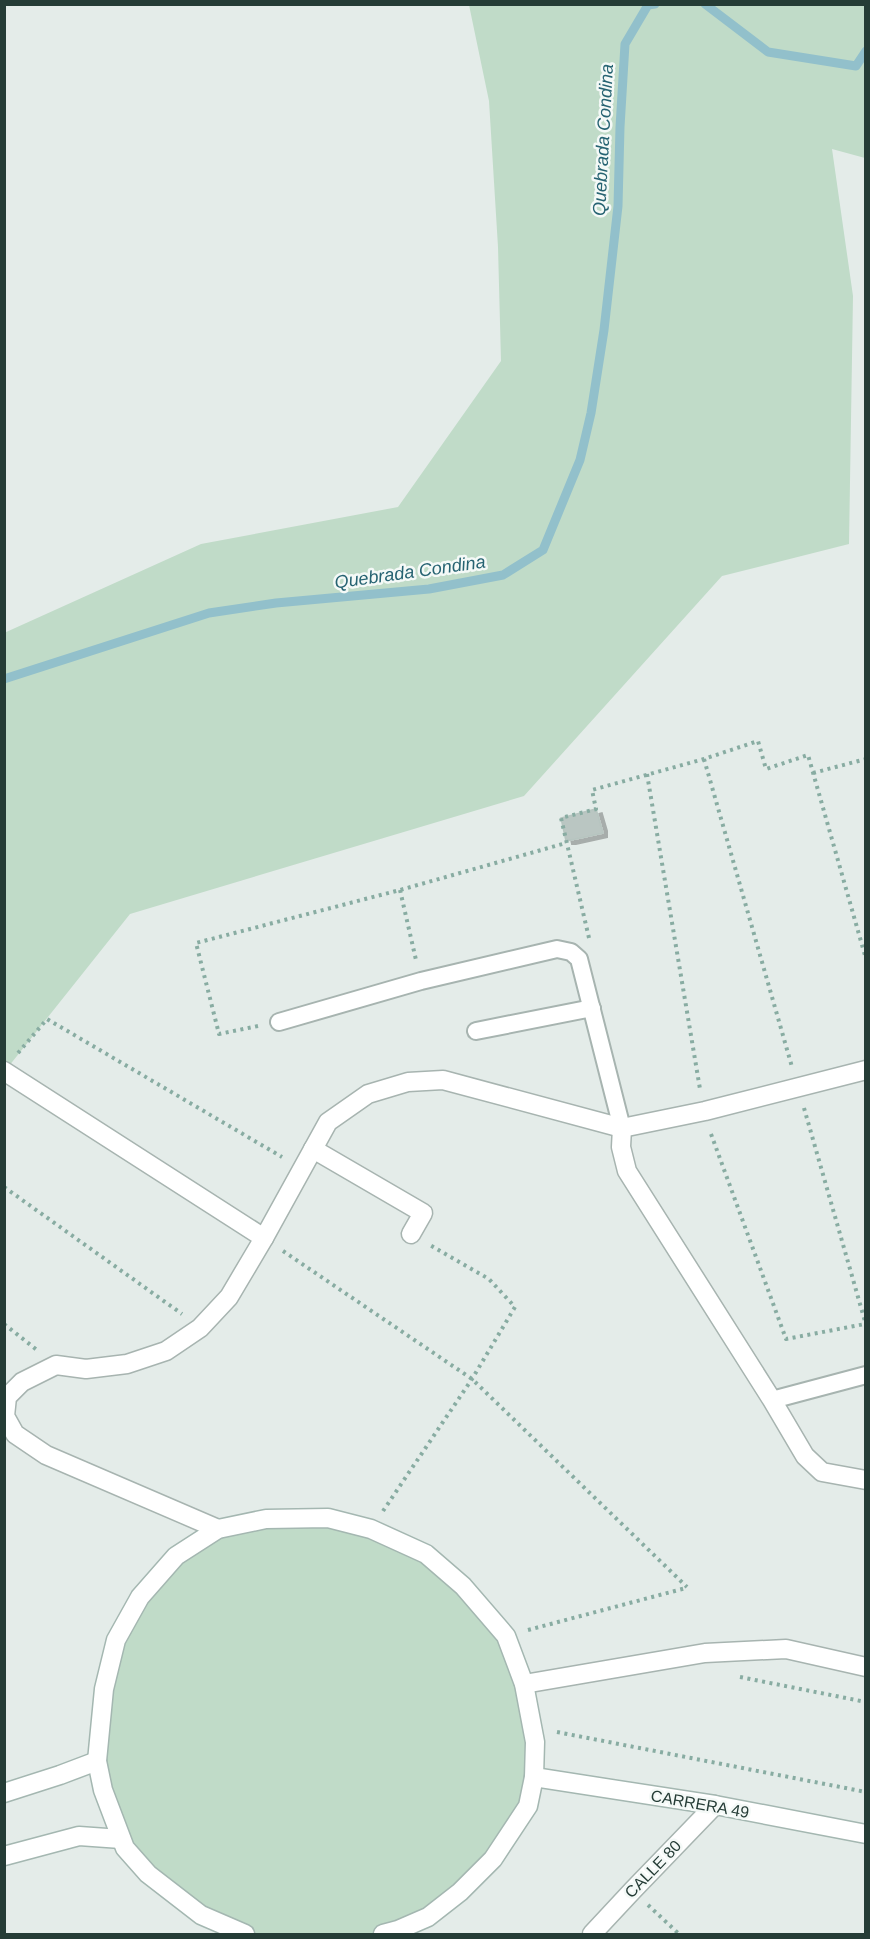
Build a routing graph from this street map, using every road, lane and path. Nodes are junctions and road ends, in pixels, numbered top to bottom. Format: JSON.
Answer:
{"nodes":[{"id":1,"x":704,"y":759,"type":"junction"},
{"id":2,"x":866,"y":759,"type":"edge"},
{"id":3,"x":813,"y":773,"type":"junction"},
{"id":4,"x":646,"y":774,"type":"junction"},
{"id":5,"x":567,"y":843,"type":"junction"},
{"id":6,"x":400,"y":890,"type":"junction"},
{"id":7,"x":592,"y":947,"type":"dead end"},
{"id":8,"x":866,"y":959,"type":"edge"},
{"id":9,"x":421,"y":981,"type":"junction"},
{"id":10,"x":592,"y":1008,"type":"junction"},
{"id":11,"x":279,"y":1022,"type":"joint"},
{"id":12,"x":476,"y":1031,"type":"dead end"},
{"id":13,"x":866,"y":1070,"type":"edge"},
{"id":14,"x":5,"y":1071,"type":"edge"},
{"id":15,"x":798,"y":1087,"type":"junction"},
{"id":16,"x":700,"y":1091,"type":"dead end"},
{"id":17,"x":622,"y":1128,"type":"junction"},
{"id":18,"x":710,"y":1130,"type":"dead end"},
{"id":19,"x":313,"y":1149,"type":"junction"},
{"id":20,"x":302,"y":1169,"type":"junction"},
{"id":21,"x":4,"y":1187,"type":"edge"},
{"id":22,"x":411,"y":1234,"type":"joint"},
{"id":23,"x":264,"y":1238,"type":"junction"},
{"id":24,"x":4,"y":1324,"type":"edge"},
{"id":25,"x":865,"y":1324,"type":"edge"},
{"id":26,"x":200,"y":1328,"type":"junction"},
{"id":27,"x":56,"y":1365,"type":"junction"},
{"id":28,"x":866,"y":1375,"type":"edge"},
{"id":29,"x":472,"y":1379,"type":"junction"},
{"id":30,"x":772,"y":1400,"type":"junction"},
{"id":31,"x":866,"y":1480,"type":"edge"},
{"id":32,"x":218,"y":1529,"type":"junction"},
{"id":33,"x":371,"y":1529,"type":"junction"},
{"id":34,"x":506,"y":1636,"type":"junction"},
{"id":35,"x":866,"y":1667,"type":"edge"},
{"id":36,"x":729,"y":1675,"type":"dead end"},
{"id":37,"x":524,"y":1684,"type":"junction"},
{"id":38,"x":866,"y":1702,"type":"edge"},
{"id":39,"x":547,"y":1730,"type":"dead end"},
{"id":40,"x":97,"y":1761,"type":"junction"},
{"id":41,"x":534,"y":1777,"type":"junction"},
{"id":42,"x":866,"y":1792,"type":"edge"},
{"id":43,"x":4,"y":1793,"type":"edge"},
{"id":44,"x":716,"y":1805,"type":"junction"},
{"id":45,"x":866,"y":1834,"type":"edge"},
{"id":46,"x":121,"y":1839,"type":"junction"},
{"id":47,"x":4,"y":1856,"type":"edge"},
{"id":48,"x":633,"y":1890,"type":"junction"},
{"id":49,"x":245,"y":1935,"type":"edge"},
{"id":50,"x":383,"y":1935,"type":"edge"},
{"id":51,"x":592,"y":1935,"type":"edge"},
{"id":52,"x":679,"y":1935,"type":"edge"}],
"edges":[{"from":1,"to":3,"type":"path"},
{"from":1,"to":4,"type":"path"},
{"from":1,"to":15,"type":"path"},
{"from":2,"to":3,"type":"path"},
{"from":3,"to":8,"type":"path"},
{"from":4,"to":5,"type":"path"},
{"from":4,"to":16,"type":"path"},
{"from":5,"to":6,"type":"path"},
{"from":5,"to":7,"type":"path"},
{"from":6,"to":9,"type":"path"},
{"from":6,"to":11,"type":"path"},
{"from":9,"to":10,"type":"lane"},
{"from":9,"to":11,"type":"lane"},
{"from":10,"to":12,"type":"lane"},
{"from":10,"to":17,"type":"lane"},
{"from":13,"to":15,"type":"street"},
{"from":14,"to":20,"type":"path"},
{"from":14,"to":23,"type":"street"},
{"from":15,"to":17,"type":"street"},
{"from":15,"to":25,"type":"path"},
{"from":17,"to":19,"type":"street"},
{"from":17,"to":30,"type":"street"},
{"from":18,"to":25,"type":"path"},
{"from":19,"to":20,"type":"street"},
{"from":19,"to":22,"type":"street"},
{"from":20,"to":23,"type":"street"},
{"from":21,"to":26,"type":"path"},
{"from":22,"to":29,"type":"path"},
{"from":23,"to":26,"type":"street"},
{"from":23,"to":29,"type":"path"},
{"from":24,"to":27,"type":"path"},
{"from":26,"to":27,"type":"street"},
{"from":27,"to":32,"type":"street"},
{"from":28,"to":30,"type":"lane"},
{"from":29,"to":33,"type":"path"},
{"from":29,"to":34,"type":"path"},
{"from":30,"to":31,"type":"street"},
{"from":32,"to":33,"type":"street"},
{"from":32,"to":40,"type":"street"},
{"from":33,"to":34,"type":"street"},
{"from":34,"to":37,"type":"street"},
{"from":35,"to":37,"type":"street"},
{"from":36,"to":38,"type":"path"},
{"from":37,"to":41,"type":"street"},
{"from":39,"to":42,"type":"path"},
{"from":40,"to":43,"type":"street"},
{"from":40,"to":46,"type":"street"},
{"from":41,"to":44,"type":"street","name":"CARRERA 49"},
{"from":41,"to":50,"type":"street"},
{"from":44,"to":45,"type":"street","name":"CARRERA 49"},
{"from":44,"to":48,"type":"street","name":"CALLE 80"},
{"from":46,"to":47,"type":"street"},
{"from":46,"to":49,"type":"street"},
{"from":48,"to":51,"type":"street","name":"CALLE 80"},
{"from":48,"to":52,"type":"path"}]}
